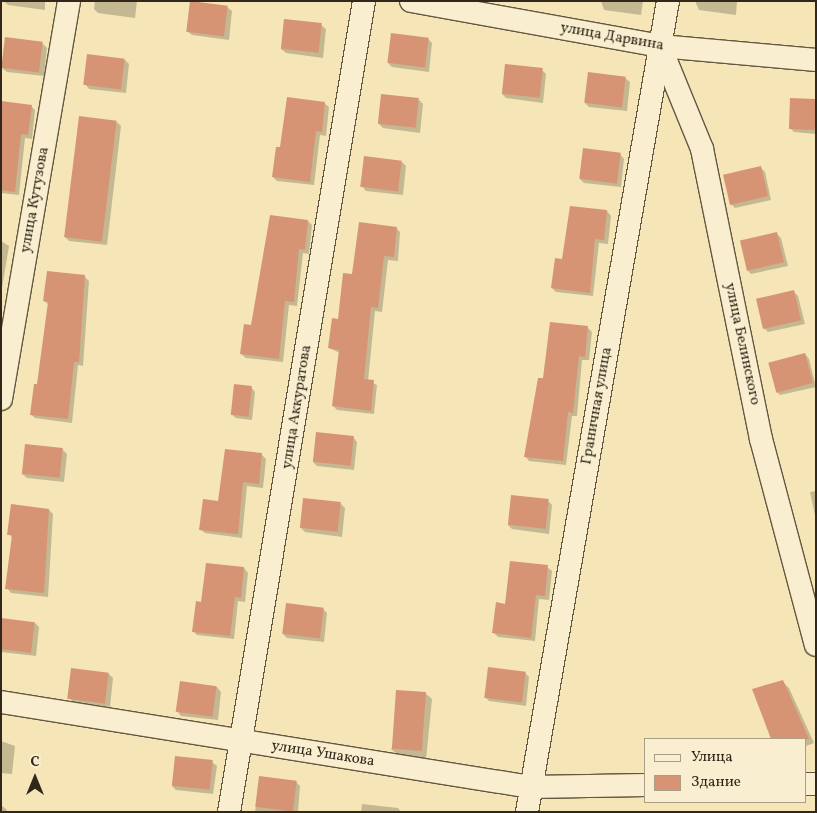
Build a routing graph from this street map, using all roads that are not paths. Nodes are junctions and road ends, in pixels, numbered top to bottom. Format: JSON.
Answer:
{"nodes":[{"id":1,"x":69,"y":1,"type":"edge"},
{"id":2,"x":364,"y":1,"type":"edge"},
{"id":3,"x":411,"y":1,"type":"edge"},
{"id":4,"x":668,"y":1,"type":"edge"},
{"id":5,"x":660,"y":46,"type":"junction"},
{"id":6,"x":816,"y":60,"type":"edge"},
{"id":7,"x":1,"y":399,"type":"edge"},
{"id":8,"x":816,"y":644,"type":"edge"},
{"id":9,"x":1,"y":702,"type":"edge"},
{"id":10,"x":241,"y":742,"type":"junction"},
{"id":11,"x":644,"y":786,"type":"edge"},
{"id":12,"x":531,"y":787,"type":"junction"},
{"id":13,"x":230,"y":812,"type":"edge"},
{"id":14,"x":527,"y":812,"type":"edge"}],
"edges":[{"from":1,"to":7,"type":"street","name":"улица Кутузова"},
{"from":2,"to":10,"type":"street","name":"улица Аккуратова"},
{"from":3,"to":5,"type":"street","name":"улица Дарвина"},
{"from":4,"to":5,"type":"street","name":"Граничная улица"},
{"from":5,"to":6,"type":"street","name":"улица Дарвина"},
{"from":5,"to":8,"type":"street","name":"улица Белинского"},
{"from":5,"to":12,"type":"street","name":"Граничная улица"},
{"from":9,"to":10,"type":"street","name":"улица Ушакова"},
{"from":10,"to":12,"type":"street","name":"улица Ушакова"},
{"from":10,"to":13,"type":"street","name":"улица Аккуратова"},
{"from":11,"to":12,"type":"street","name":"улица Ушакова"},
{"from":12,"to":14,"type":"street","name":"Граничная улица"}]}
